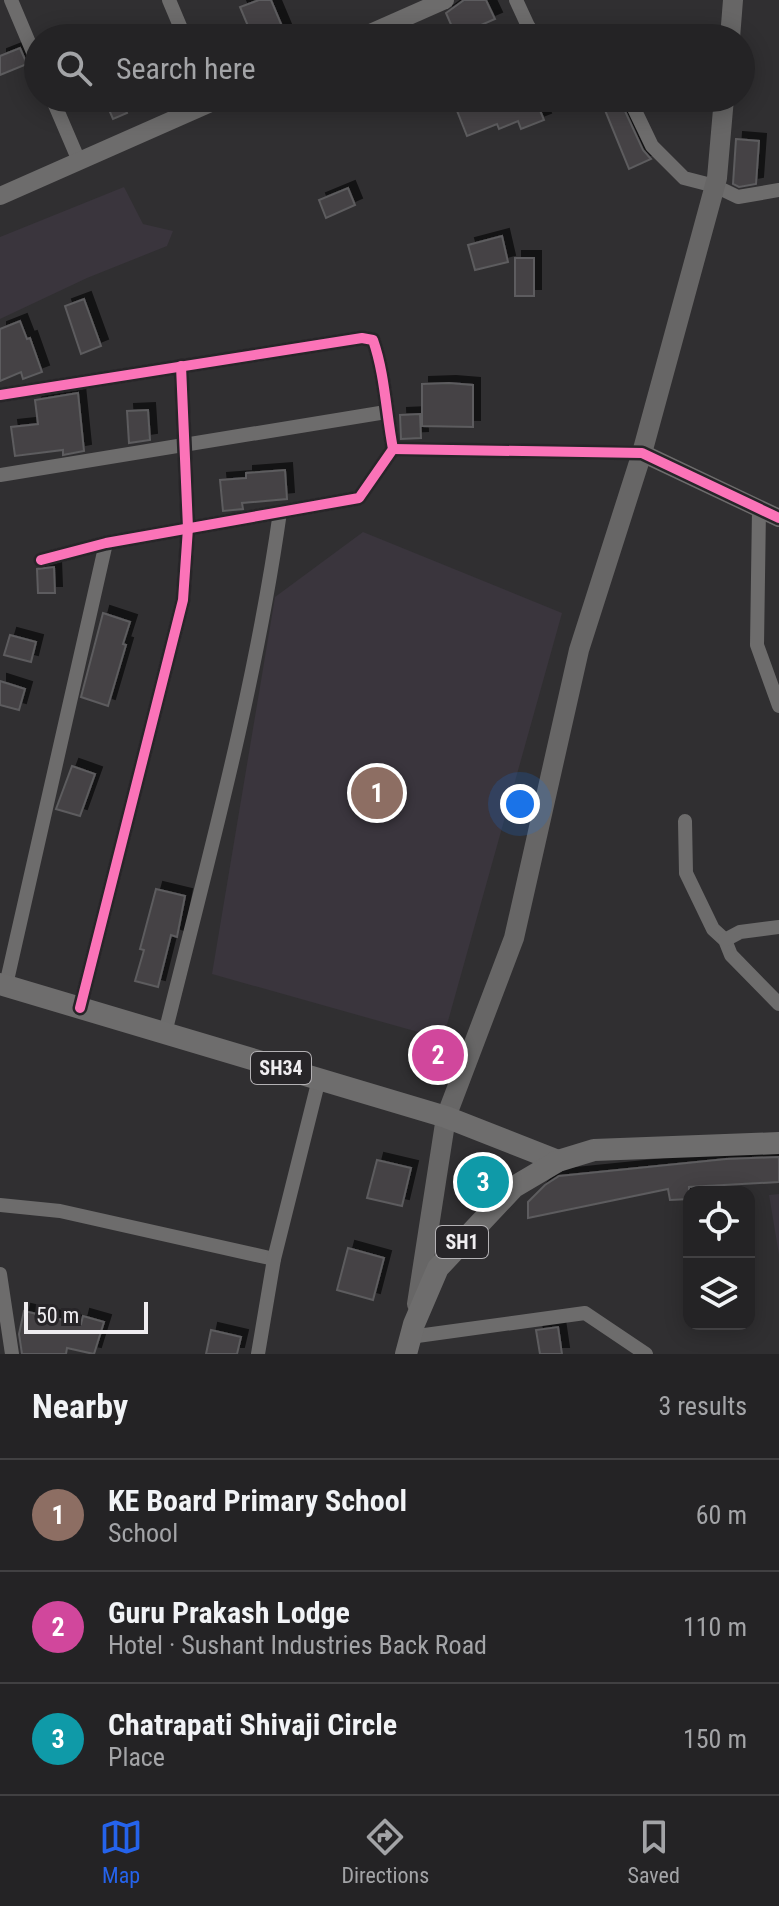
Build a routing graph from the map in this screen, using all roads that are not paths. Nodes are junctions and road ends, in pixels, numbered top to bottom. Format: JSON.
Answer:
{"nodes":[{"id":1,"x":11,"y":0,"type":"edge"},
{"id":2,"x":169,"y":0,"type":"edge"},
{"id":3,"x":445,"y":0,"type":"edge"},
{"id":4,"x":516,"y":0,"type":"edge"},
{"id":5,"x":733,"y":0,"type":"edge"},
{"id":6,"x":179,"y":24,"type":"edge"},
{"id":7,"x":391,"y":24,"type":"edge"},
{"id":8,"x":527,"y":24,"type":"edge"},
{"id":9,"x":731,"y":24,"type":"edge"},
{"id":10,"x":24,"y":31,"type":"edge"},
{"id":11,"x":58,"y":112,"type":"edge"},
{"id":12,"x":187,"y":112,"type":"edge"},
{"id":13,"x":636,"y":112,"type":"edge"},
{"id":14,"x":723,"y":112,"type":"edge"},
{"id":15,"x":79,"y":161,"type":"junction"},
{"id":16,"x":715,"y":186,"type":"junction"},
{"id":17,"x":779,"y":190,"type":"edge"},
{"id":18,"x":0,"y":196,"type":"edge"},
{"id":19,"x":181,"y":366,"type":"junction"},
{"id":20,"x":0,"y":395,"type":"edge"},
{"id":21,"x":386,"y":412,"type":"junction"},
{"id":22,"x":184,"y":445,"type":"junction"},
{"id":23,"x":393,"y":449,"type":"junction"},
{"id":24,"x":642,"y":453,"type":"junction"},
{"id":25,"x":0,"y":475,"type":"edge"},
{"id":26,"x":759,"y":509,"type":"junction"},
{"id":27,"x":280,"y":512,"type":"junction"},
{"id":28,"x":779,"y":518,"type":"edge"},
{"id":29,"x":188,"y":528,"type":"junction"},
{"id":30,"x":106,"y":543,"type":"junction"},
{"id":31,"x":41,"y":560,"type":"dead end"},
{"id":32,"x":779,"y":706,"type":"edge"},
{"id":33,"x":685,"y":821,"type":"dead end"},
{"id":34,"x":779,"y":927,"type":"edge"},
{"id":35,"x":725,"y":940,"type":"junction"},
{"id":36,"x":3,"y":984,"type":"edge"},
{"id":37,"x":779,"y":1004,"type":"edge"},
{"id":38,"x":80,"y":1008,"type":"junction"},
{"id":39,"x":165,"y":1033,"type":"junction"},
{"id":40,"x":319,"y":1079,"type":"junction"},
{"id":41,"x":446,"y":1117,"type":"junction"},
{"id":42,"x":779,"y":1143,"type":"edge"},
{"id":43,"x":558,"y":1161,"type":"junction"},
{"id":44,"x":0,"y":1205,"type":"edge"},
{"id":45,"x":274,"y":1259,"type":"junction"},
{"id":46,"x":0,"y":1274,"type":"edge"},
{"id":47,"x":410,"y":1338,"type":"edge"},
{"id":48,"x":12,"y":1354,"type":"edge"},
{"id":49,"x":258,"y":1354,"type":"edge"},
{"id":50,"x":646,"y":1354,"type":"edge"}],
"edges":[{"from":1,"to":10,"type":"street"},
{"from":2,"to":6,"type":"street"},
{"from":3,"to":7,"type":"street"},
{"from":4,"to":8,"type":"street"},
{"from":5,"to":9,"type":"main road"},
{"from":11,"to":15,"type":"street"},
{"from":12,"to":15,"type":"street"},
{"from":13,"to":16,"type":"street"},
{"from":14,"to":16,"type":"main road"},
{"from":15,"to":18,"type":"street"},
{"from":16,"to":17,"type":"street"},
{"from":16,"to":24,"type":"main road"},
{"from":19,"to":20,"type":"street"},
{"from":19,"to":21,"type":"street"},
{"from":19,"to":22,"type":"street"},
{"from":21,"to":22,"type":"street"},
{"from":21,"to":23,"type":"street"},
{"from":22,"to":25,"type":"street"},
{"from":22,"to":29,"type":"street"},
{"from":23,"to":24,"type":"street"},
{"from":23,"to":27,"type":"street"},
{"from":24,"to":26,"type":"street"},
{"from":24,"to":41,"type":"main road"},
{"from":26,"to":28,"type":"street"},
{"from":26,"to":32,"type":"street"},
{"from":27,"to":29,"type":"street"},
{"from":27,"to":39,"type":"street"},
{"from":29,"to":30,"type":"street"},
{"from":29,"to":38,"type":"street"},
{"from":30,"to":31,"type":"street"},
{"from":30,"to":36,"type":"street"},
{"from":33,"to":35,"type":"street"},
{"from":34,"to":35,"type":"street"},
{"from":35,"to":37,"type":"street"},
{"from":36,"to":38,"type":"main road","number":"SH34"},
{"from":38,"to":39,"type":"main road","number":"SH34"},
{"from":39,"to":40,"type":"main road","number":"SH34"},
{"from":40,"to":41,"type":"main road","number":"SH34"},
{"from":40,"to":45,"type":"street"},
{"from":41,"to":43,"type":"main road","number":"SH34"},
{"from":41,"to":47,"type":"main road"},
{"from":42,"to":43,"type":"main road","number":"SH1"},
{"from":43,"to":47,"type":"main road","number":"SH1"},
{"from":44,"to":45,"type":"street"},
{"from":45,"to":49,"type":"street"},
{"from":46,"to":48,"type":"street"},
{"from":47,"to":50,"type":"street"}]}
